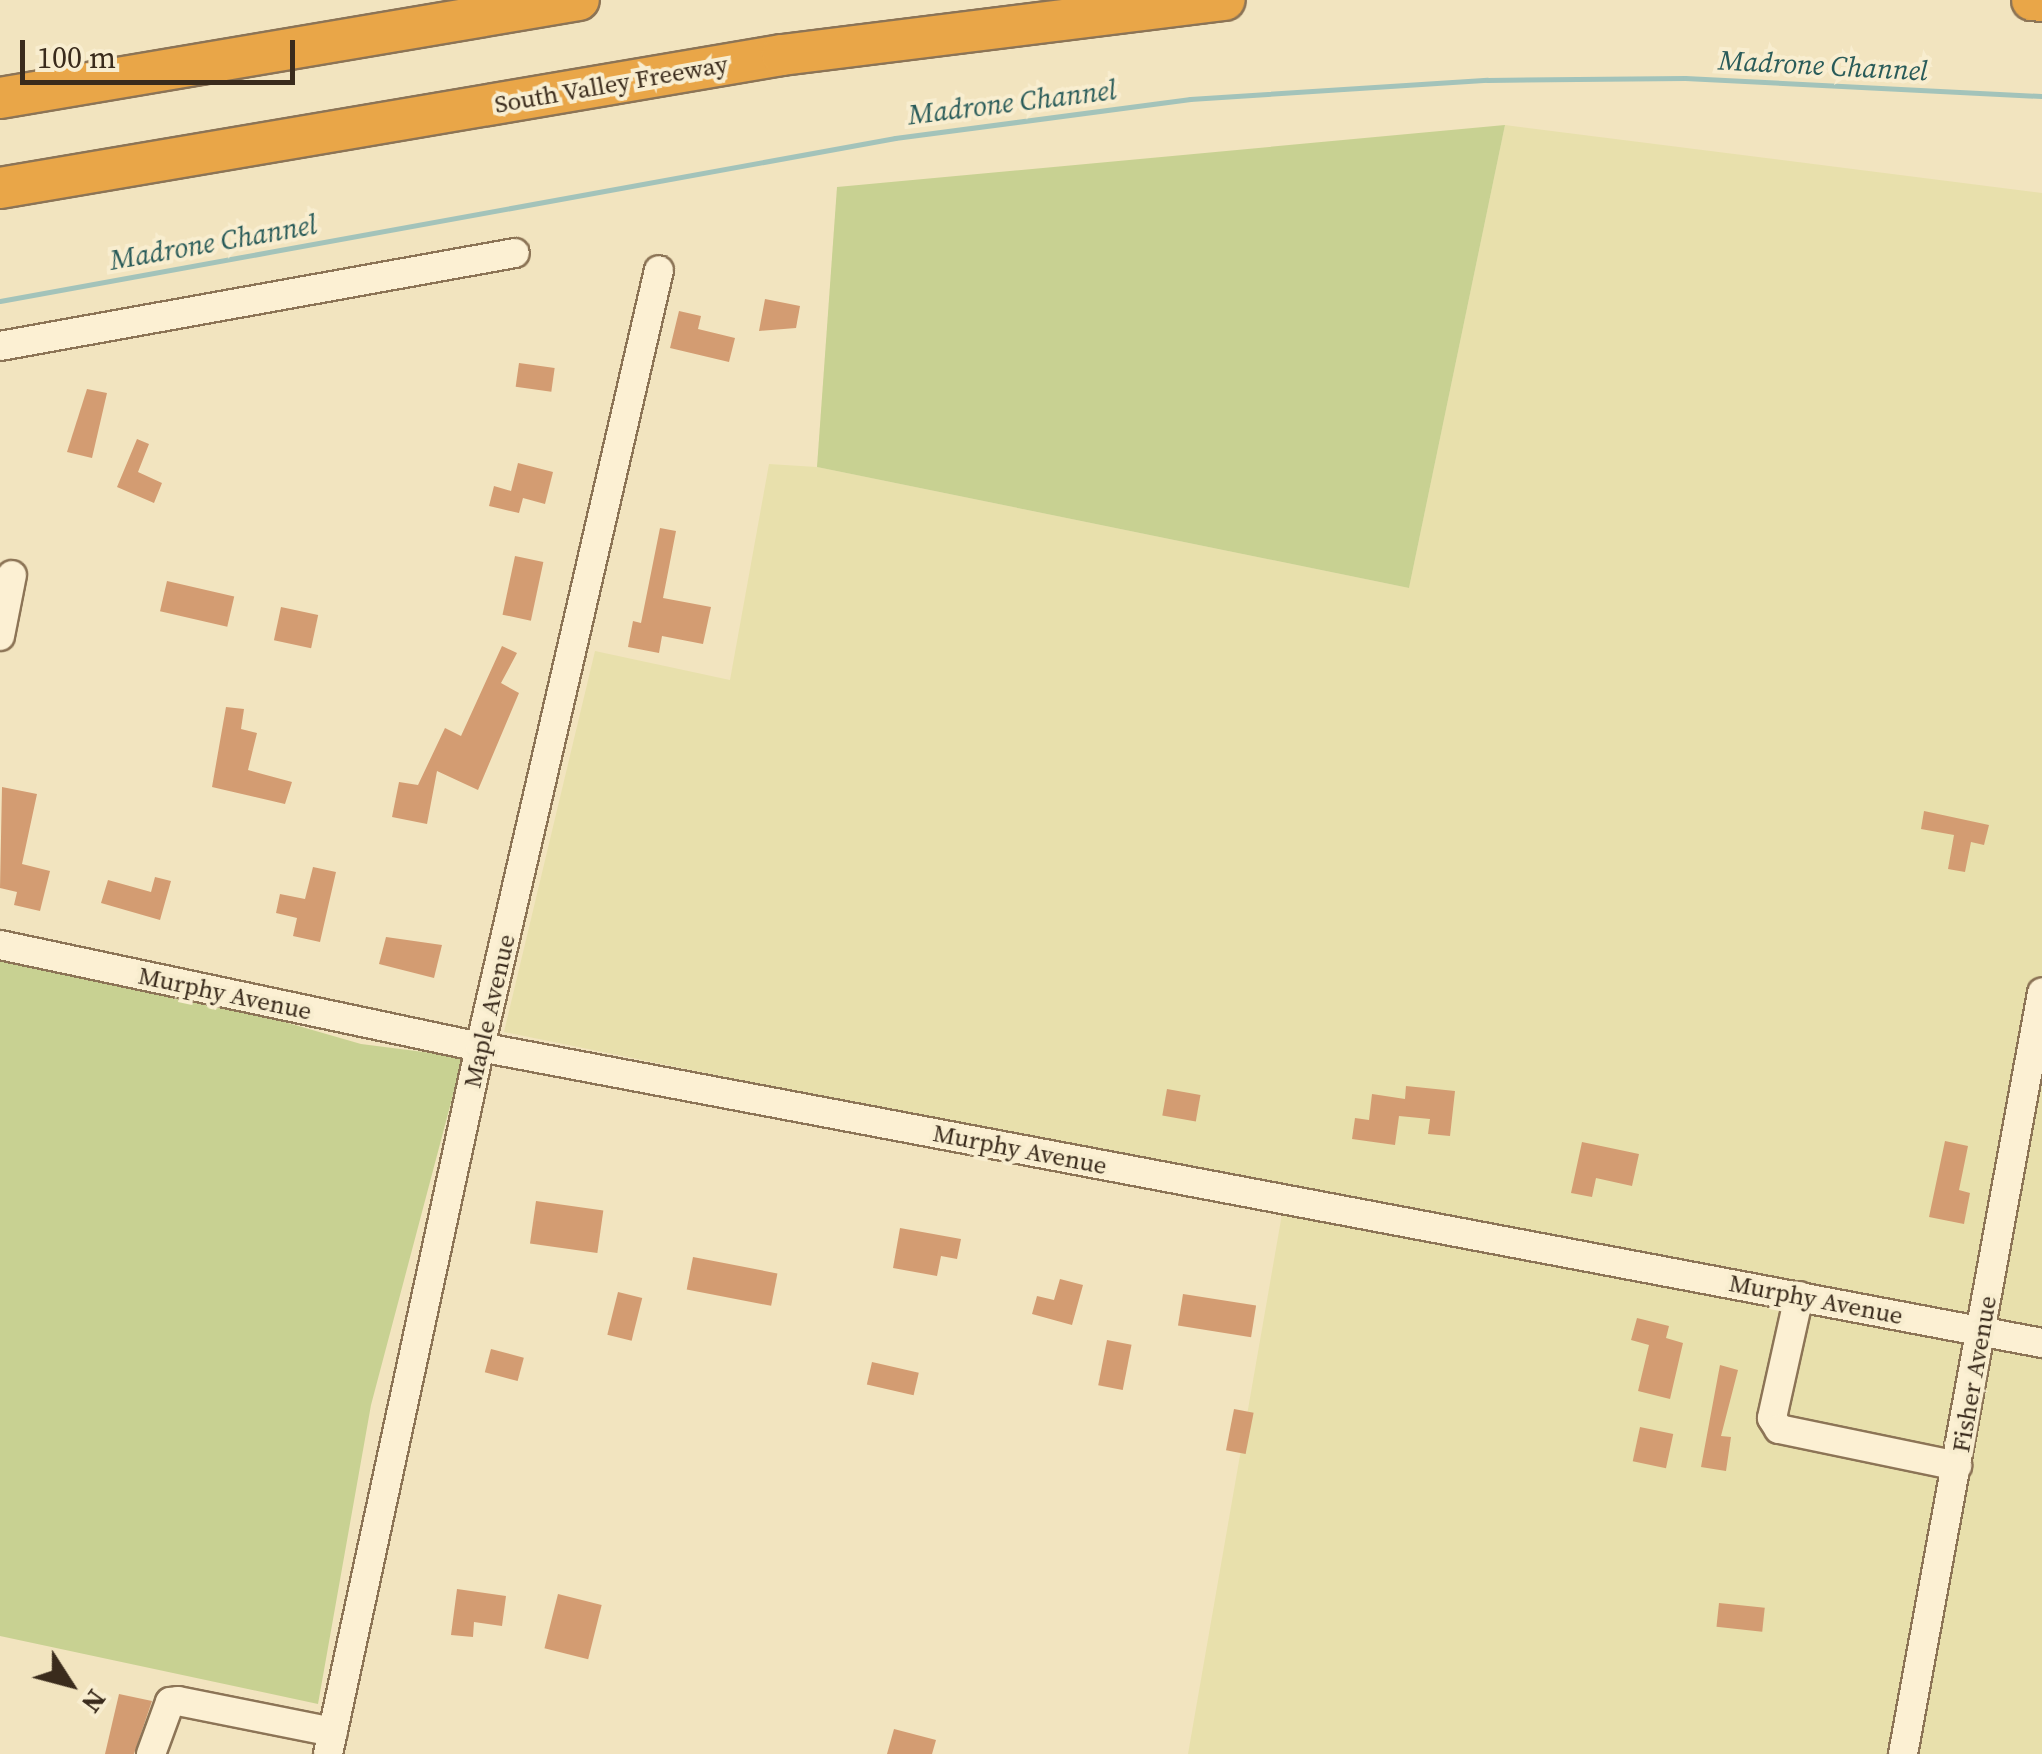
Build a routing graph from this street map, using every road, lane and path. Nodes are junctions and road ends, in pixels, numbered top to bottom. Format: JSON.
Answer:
{"nodes":[{"id":1,"x":578,"y":0,"type":"edge"},
{"id":2,"x":1225,"y":0,"type":"edge"},
{"id":3,"x":2032,"y":0,"type":"edge"},
{"id":4,"x":2042,"y":1,"type":"edge"},
{"id":5,"x":0,"y":98,"type":"edge"},
{"id":6,"x":0,"y":188,"type":"edge"},
{"id":7,"x":515,"y":252,"type":"dead end"},
{"id":8,"x":659,"y":270,"type":"dead end"},
{"id":9,"x":0,"y":346,"type":"edge"},
{"id":10,"x":12,"y":576,"type":"dead end"},
{"id":11,"x":0,"y":636,"type":"edge"},
{"id":12,"x":0,"y":945,"type":"edge"},
{"id":13,"x":2042,"y":993,"type":"edge"},
{"id":14,"x":480,"y":1047,"type":"junction"},
{"id":15,"x":1799,"y":1296,"type":"junction"},
{"id":16,"x":1982,"y":1332,"type":"junction"},
{"id":17,"x":2042,"y":1343,"type":"edge"},
{"id":18,"x":1957,"y":1466,"type":"junction"},
{"id":19,"x":330,"y":1743,"type":"edge"},
{"id":20,"x":151,"y":1754,"type":"edge"},
{"id":21,"x":1903,"y":1754,"type":"edge"}],
"edges":[{"from":1,"to":5,"type":"highway"},
{"from":2,"to":6,"type":"highway","name":"South Valley Freeway"},
{"from":3,"to":4,"type":"highway"},
{"from":7,"to":9,"type":"street"},
{"from":8,"to":14,"type":"street","name":"Maple Avenue"},
{"from":10,"to":11,"type":"street"},
{"from":12,"to":14,"type":"street","name":"Murphy Avenue"},
{"from":13,"to":16,"type":"street","name":"Fisher Avenue"},
{"from":14,"to":15,"type":"street","name":"Murphy Avenue"},
{"from":14,"to":19,"type":"street","name":"Maple Avenue"},
{"from":15,"to":16,"type":"street","name":"Murphy Avenue"},
{"from":15,"to":18,"type":"street"},
{"from":16,"to":17,"type":"street","name":"Murphy Avenue"},
{"from":16,"to":18,"type":"street","name":"Fisher Avenue"},
{"from":18,"to":21,"type":"street","name":"Fisher Avenue"},
{"from":19,"to":20,"type":"street"}]}
